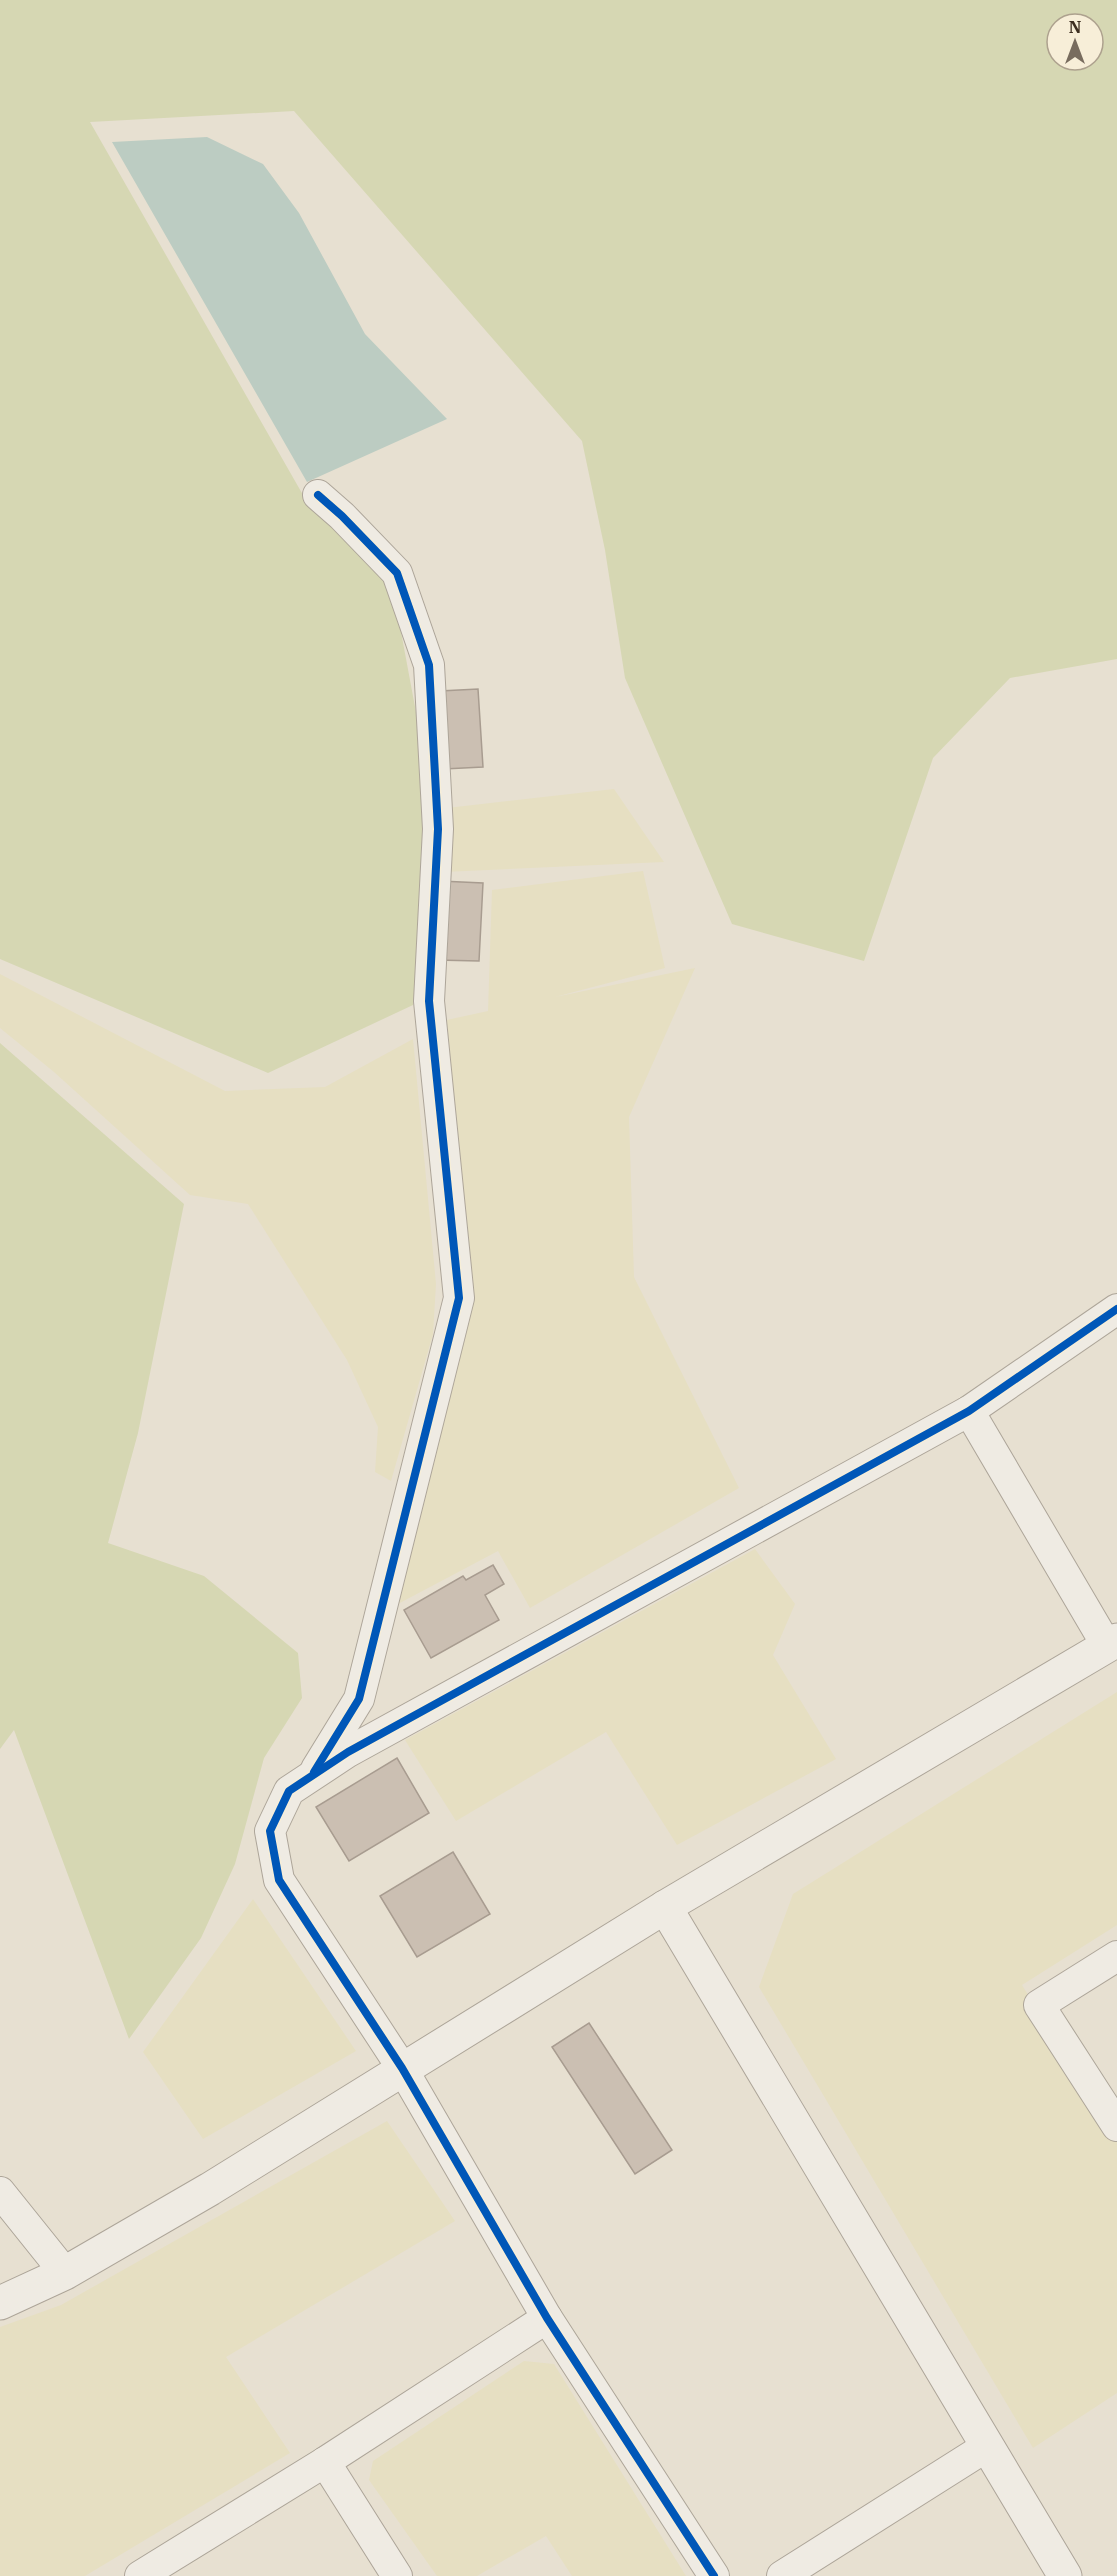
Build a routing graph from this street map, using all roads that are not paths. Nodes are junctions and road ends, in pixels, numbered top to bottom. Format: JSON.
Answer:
{"nodes":[{"id":1,"x":318,"y":495,"type":"dead end"},
{"id":2,"x":1117,"y":1309,"type":"edge"},
{"id":3,"x":969,"y":1411,"type":"junction"},
{"id":4,"x":1112,"y":1643,"type":"edge"},
{"id":5,"x":312,"y":1774,"type":"junction"},
{"id":6,"x":665,"y":1907,"type":"junction"},
{"id":7,"x":1117,"y":1956,"type":"edge"},
{"id":8,"x":402,"y":2068,"type":"junction"},
{"id":9,"x":1117,"y":2126,"type":"edge"},
{"id":10,"x":0,"y":2192,"type":"edge"},
{"id":11,"x":65,"y":2273,"type":"junction"},
{"id":12,"x":0,"y":2303,"type":"edge"},
{"id":13,"x":547,"y":2318,"type":"junction"},
{"id":14,"x":986,"y":2447,"type":"junction"},
{"id":15,"x":325,"y":2462,"type":"junction"},
{"id":16,"x":140,"y":2576,"type":"edge"},
{"id":17,"x":397,"y":2576,"type":"edge"},
{"id":18,"x":714,"y":2576,"type":"edge"},
{"id":19,"x":782,"y":2576,"type":"edge"},
{"id":20,"x":1065,"y":2576,"type":"edge"}],
"edges":[{"from":1,"to":5,"type":"street"},
{"from":2,"to":3,"type":"street"},
{"from":3,"to":4,"type":"street"},
{"from":3,"to":5,"type":"street"},
{"from":4,"to":6,"type":"street"},
{"from":5,"to":8,"type":"street"},
{"from":6,"to":8,"type":"street"},
{"from":6,"to":14,"type":"street"},
{"from":7,"to":9,"type":"street"},
{"from":8,"to":11,"type":"street"},
{"from":8,"to":13,"type":"street"},
{"from":10,"to":11,"type":"street"},
{"from":11,"to":12,"type":"street"},
{"from":13,"to":15,"type":"street"},
{"from":13,"to":18,"type":"street"},
{"from":14,"to":19,"type":"street"},
{"from":14,"to":20,"type":"street"},
{"from":15,"to":16,"type":"street"},
{"from":15,"to":17,"type":"street"}]}
